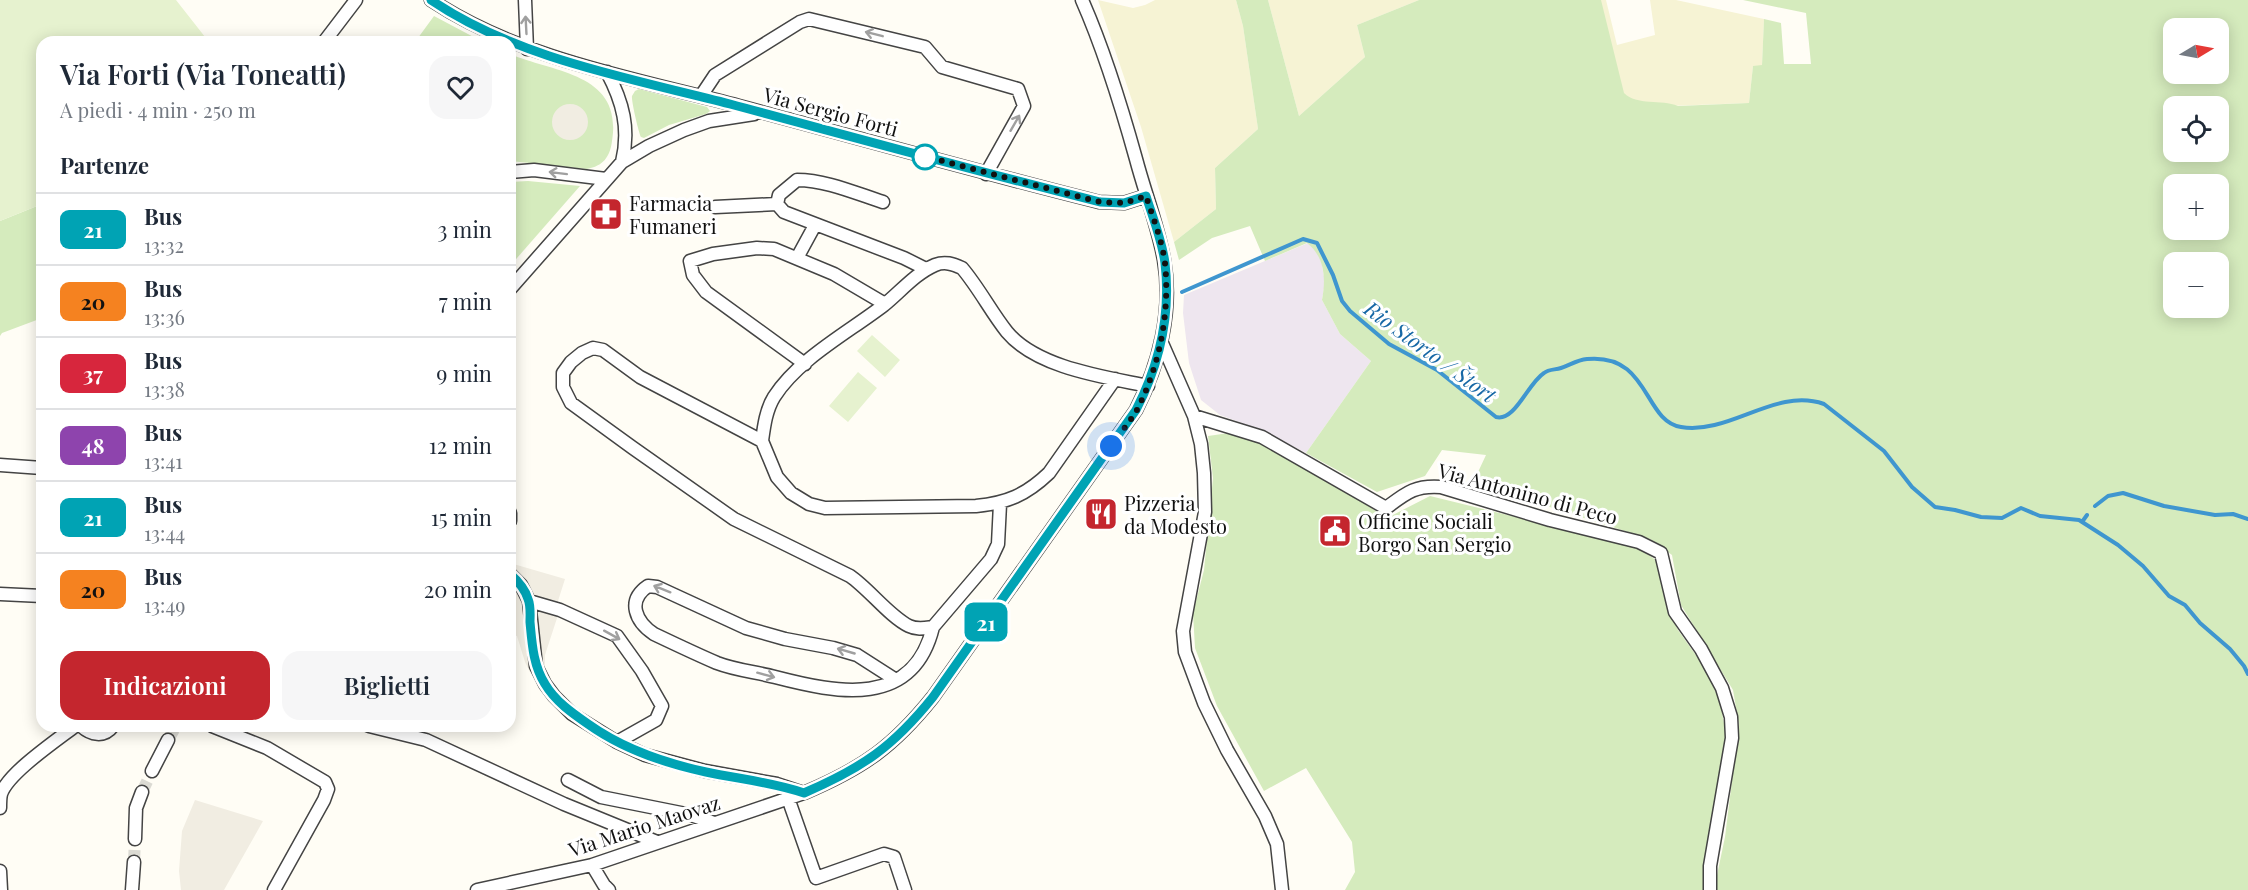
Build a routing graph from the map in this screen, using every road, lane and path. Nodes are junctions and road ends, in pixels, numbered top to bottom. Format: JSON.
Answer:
{"nodes":[{"id":1,"x":356,"y":0,"type":"edge"},
{"id":2,"x":431,"y":0,"type":"edge"},
{"id":3,"x":525,"y":0,"type":"edge"},
{"id":4,"x":1082,"y":0,"type":"edge"},
{"id":5,"x":329,"y":36,"type":"edge"},
{"id":6,"x":499,"y":36,"type":"edge"},
{"id":7,"x":516,"y":44,"type":"edge"},
{"id":8,"x":527,"y":49,"type":"junction"},
{"id":9,"x":607,"y":72,"type":"junction"},
{"id":10,"x":701,"y":96,"type":"junction"},
{"id":11,"x":764,"y":113,"type":"junction"},
{"id":12,"x":622,"y":162,"type":"junction"},
{"id":13,"x":516,"y":172,"type":"edge"},
{"id":14,"x":986,"y":174,"type":"junction"},
{"id":15,"x":606,"y":179,"type":"junction"},
{"id":16,"x":1146,"y":196,"type":"junction"},
{"id":17,"x":883,"y":202,"type":"dead end"},
{"id":18,"x":777,"y":204,"type":"junction"},
{"id":19,"x":715,"y":207,"type":"dead end"},
{"id":20,"x":815,"y":225,"type":"junction"},
{"id":21,"x":797,"y":258,"type":"junction"},
{"id":22,"x":926,"y":269,"type":"junction"},
{"id":23,"x":516,"y":283,"type":"edge"},
{"id":24,"x":885,"y":304,"type":"junction"},
{"id":25,"x":1161,"y":341,"type":"junction"},
{"id":26,"x":805,"y":364,"type":"junction"},
{"id":27,"x":1115,"y":379,"type":"junction"},
{"id":28,"x":1148,"y":386,"type":"junction"},
{"id":29,"x":1194,"y":416,"type":"junction"},
{"id":30,"x":762,"y":441,"type":"junction"},
{"id":31,"x":0,"y":465,"type":"edge"},
{"id":32,"x":36,"y":468,"type":"edge"},
{"id":33,"x":1000,"y":504,"type":"junction"},
{"id":34,"x":516,"y":580,"type":"edge"},
{"id":35,"x":0,"y":594,"type":"edge"},
{"id":36,"x":36,"y":596,"type":"edge"},
{"id":37,"x":529,"y":601,"type":"junction"},
{"id":38,"x":933,"y":627,"type":"junction"},
{"id":39,"x":896,"y":680,"type":"junction"},
{"id":40,"x":67,"y":732,"type":"edge"},
{"id":41,"x":87,"y":732,"type":"edge"},
{"id":42,"x":105,"y":732,"type":"edge"},
{"id":43,"x":227,"y":732,"type":"edge"},
{"id":44,"x":393,"y":732,"type":"edge"},
{"id":45,"x":168,"y":740,"type":"tunnel mouth"},
{"id":46,"x":617,"y":742,"type":"junction"},
{"id":47,"x":152,"y":771,"type":"tunnel mouth"},
{"id":48,"x":568,"y":780,"type":"dead end"},
{"id":49,"x":1,"y":791,"type":"edge"},
{"id":50,"x":142,"y":792,"type":"tunnel mouth"},
{"id":51,"x":804,"y":793,"type":"junction"},
{"id":52,"x":788,"y":798,"type":"junction"},
{"id":53,"x":0,"y":808,"type":"edge"},
{"id":54,"x":714,"y":823,"type":"junction"},
{"id":55,"x":135,"y":839,"type":"tunnel mouth"},
{"id":56,"x":657,"y":842,"type":"junction"},
{"id":57,"x":134,"y":862,"type":"tunnel mouth"},
{"id":58,"x":592,"y":865,"type":"junction"},
{"id":59,"x":0,"y":871,"type":"edge"},
{"id":60,"x":1,"y":890,"type":"edge"},
{"id":61,"x":132,"y":890,"type":"edge"},
{"id":62,"x":274,"y":890,"type":"edge"},
{"id":63,"x":477,"y":890,"type":"edge"},
{"id":64,"x":609,"y":890,"type":"edge"},
{"id":65,"x":905,"y":890,"type":"edge"},
{"id":66,"x":1282,"y":890,"type":"edge"},
{"id":67,"x":1710,"y":890,"type":"edge"}],
"edges":[{"from":1,"to":5,"type":"street"},
{"from":2,"to":6,"type":"street","name":"Via Sergio Forti"},
{"from":8,"to":3,"type":"street","one_way":true},
{"from":4,"to":16,"type":"street","name":"Via Mario Maovaz"},
{"from":7,"to":8,"type":"street","name":"Via Sergio Forti"},
{"from":8,"to":9,"type":"street","name":"Via Sergio Forti"},
{"from":9,"to":10,"type":"street","name":"Via Sergio Forti"},
{"from":9,"to":12,"type":"street"},
{"from":10,"to":11,"type":"street","name":"Via Sergio Forti"},
{"from":14,"to":10,"type":"street","one_way":true},
{"from":11,"to":12,"type":"street"},
{"from":11,"to":14,"type":"street","name":"Via Sergio Forti"},
{"from":12,"to":15,"type":"street"},
{"from":15,"to":13,"type":"street","one_way":true},
{"from":14,"to":16,"type":"street","name":"Via Sergio Forti"},
{"from":15,"to":23,"type":"street"},
{"from":16,"to":25,"type":"street","name":"Via Mario Maovaz"},
{"from":17,"to":18,"type":"street"},
{"from":18,"to":19,"type":"street"},
{"from":18,"to":20,"type":"street"},
{"from":20,"to":21,"type":"street"},
{"from":20,"to":22,"type":"street"},
{"from":21,"to":24,"type":"street"},
{"from":21,"to":26,"type":"street"},
{"from":22,"to":24,"type":"street"},
{"from":22,"to":27,"type":"street"},
{"from":24,"to":26,"type":"street"},
{"from":25,"to":28,"type":"street","name":"Via Mario Maovaz"},
{"from":25,"to":29,"type":"street"},
{"from":26,"to":30,"type":"street"},
{"from":27,"to":28,"type":"street"},
{"from":27,"to":33,"type":"street"},
{"from":28,"to":51,"type":"street","name":"Via Mario Maovaz"},
{"from":29,"to":66,"type":"street"},
{"from":29,"to":67,"type":"street","name":"Via Antonino di Peco"},
{"from":30,"to":33,"type":"street"},
{"from":30,"to":38,"type":"street"},
{"from":31,"to":32,"type":"street"},
{"from":33,"to":38,"type":"street"},
{"from":34,"to":37,"type":"street"},
{"from":35,"to":36,"type":"street"},
{"from":37,"to":46,"type":"street"},
{"from":37,"to":46,"type":"street","one_way":true},
{"from":38,"to":39,"type":"street"},
{"from":39,"to":39,"type":"street","one_way":true},
{"from":40,"to":49,"type":"street"},
{"from":41,"to":42,"type":"street"},
{"from":43,"to":62,"type":"street"},
{"from":44,"to":56,"type":"street"},
{"from":45,"to":47,"type":"street"},
{"from":46,"to":51,"type":"street"},
{"from":48,"to":54,"type":"street"},
{"from":49,"to":53,"type":"street"},
{"from":50,"to":55,"type":"street"},
{"from":51,"to":52,"type":"street","name":"Via Mario Maovaz"},
{"from":52,"to":54,"type":"street","name":"Via Mario Maovaz"},
{"from":52,"to":65,"type":"street"},
{"from":54,"to":56,"type":"street","name":"Via Mario Maovaz"},
{"from":56,"to":58,"type":"street","name":"Via Mario Maovaz"},
{"from":57,"to":61,"type":"street"},
{"from":58,"to":63,"type":"street","name":"Via Mario Maovaz"},
{"from":58,"to":64,"type":"street"},
{"from":59,"to":60,"type":"street"}]}
